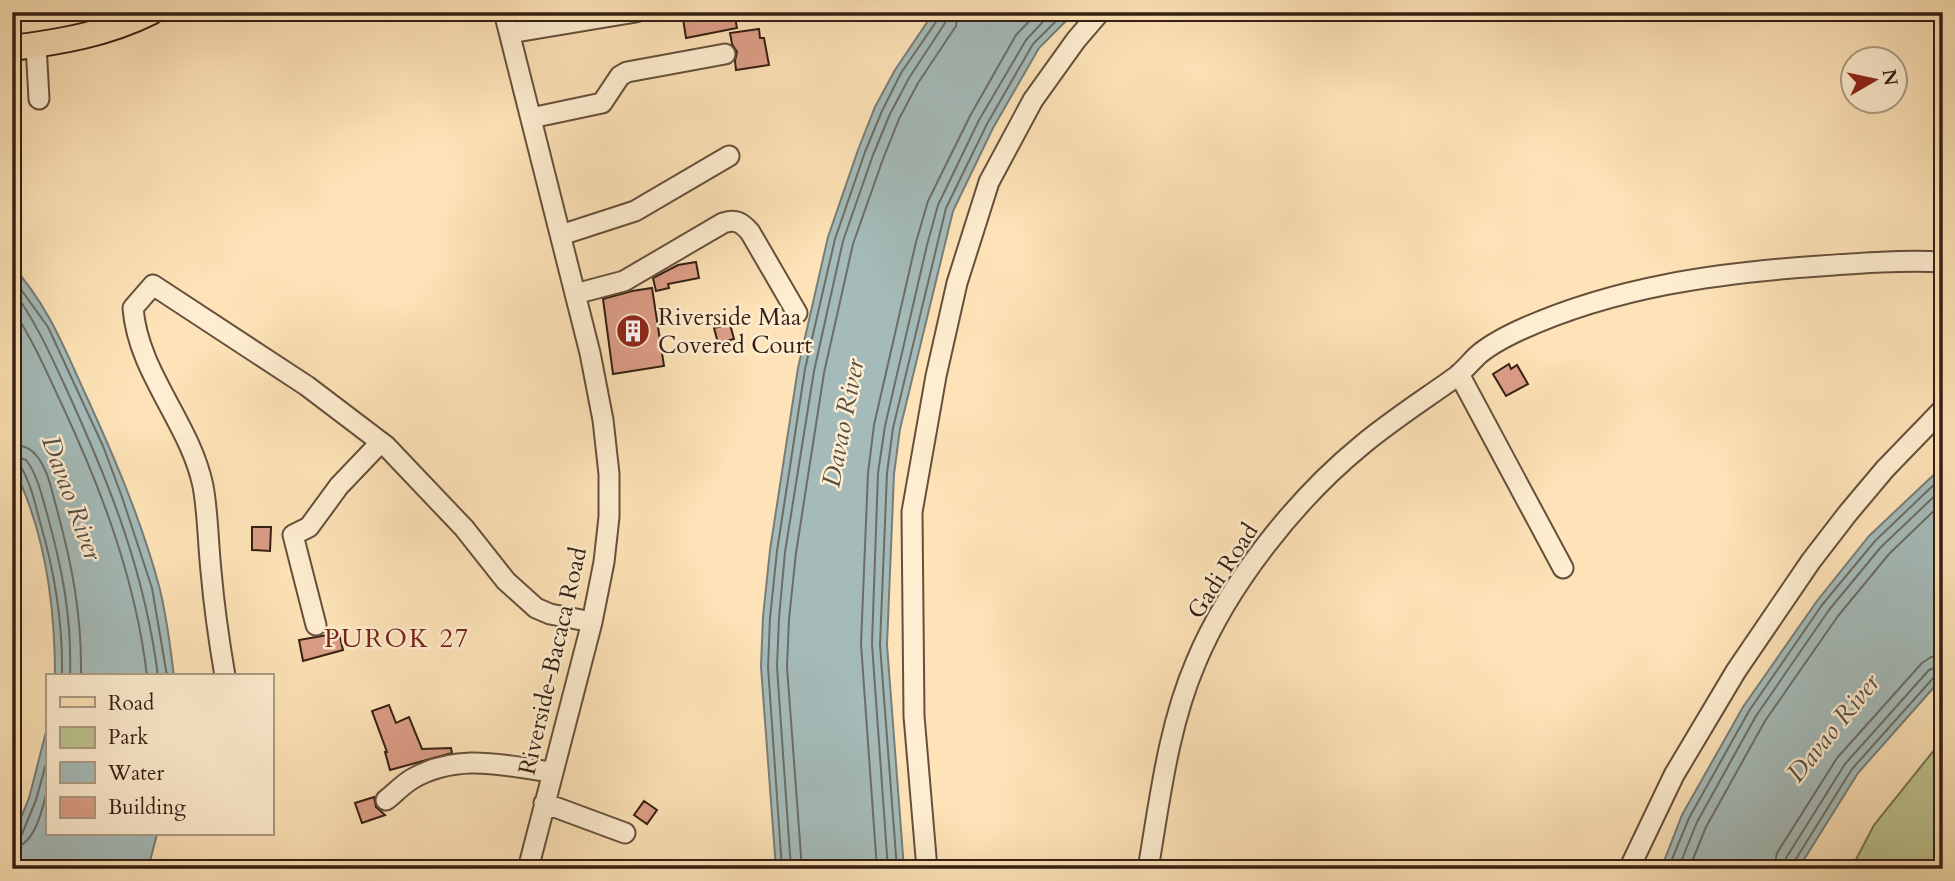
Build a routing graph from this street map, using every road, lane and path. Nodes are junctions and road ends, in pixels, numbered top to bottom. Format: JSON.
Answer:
{"nodes":[{"id":1,"x":151,"y":12,"type":"edge"},
{"id":2,"x":505,"y":12,"type":"edge"},
{"id":3,"x":636,"y":12,"type":"edge"},
{"id":4,"x":1100,"y":12,"type":"edge"},
{"id":5,"x":510,"y":33,"type":"junction"},
{"id":6,"x":24,"y":47,"type":"edge"},
{"id":7,"x":725,"y":54,"type":"dead end"},
{"id":8,"x":39,"y":99,"type":"dead end"},
{"id":9,"x":531,"y":118,"type":"junction"},
{"id":10,"x":729,"y":156,"type":"dead end"},
{"id":11,"x":561,"y":235,"type":"junction"},
{"id":12,"x":1943,"y":262,"type":"edge"},
{"id":13,"x":575,"y":294,"type":"junction"},
{"id":14,"x":797,"y":313,"type":"dead end"},
{"id":15,"x":1459,"y":374,"type":"junction"},
{"id":16,"x":1943,"y":409,"type":"edge"},
{"id":17,"x":382,"y":442,"type":"junction"},
{"id":18,"x":1563,"y":568,"type":"dead end"},
{"id":19,"x":592,"y":622,"type":"junction"},
{"id":20,"x":316,"y":625,"type":"dead end"},
{"id":21,"x":225,"y":674,"type":"edge"},
{"id":22,"x":551,"y":772,"type":"junction"},
{"id":23,"x":386,"y":800,"type":"dead end"},
{"id":24,"x":544,"y":803,"type":"junction"},
{"id":25,"x":625,"y":833,"type":"dead end"},
{"id":26,"x":528,"y":869,"type":"edge"},
{"id":27,"x":927,"y":869,"type":"edge"},
{"id":28,"x":1148,"y":869,"type":"edge"},
{"id":29,"x":1629,"y":869,"type":"edge"}],
"edges":[{"from":1,"to":6,"type":"main road"},
{"from":2,"to":5,"type":"street","name":"Riverside-Bacaca Road"},
{"from":3,"to":5,"type":"street"},
{"from":4,"to":27,"type":"street"},
{"from":5,"to":9,"type":"street","name":"Riverside-Bacaca Road"},
{"from":6,"to":8,"type":"street"},
{"from":7,"to":9,"type":"street"},
{"from":9,"to":11,"type":"street","name":"Riverside-Bacaca Road"},
{"from":10,"to":11,"type":"street"},
{"from":11,"to":13,"type":"street","name":"Riverside-Bacaca Road"},
{"from":12,"to":15,"type":"street","name":"Gadi Road"},
{"from":13,"to":14,"type":"street"},
{"from":13,"to":19,"type":"street","name":"Riverside-Bacaca Road"},
{"from":15,"to":18,"type":"street"},
{"from":15,"to":28,"type":"street","name":"Gadi Road"},
{"from":16,"to":29,"type":"street"},
{"from":17,"to":19,"type":"street"},
{"from":17,"to":20,"type":"street"},
{"from":17,"to":21,"type":"street"},
{"from":19,"to":22,"type":"street","name":"Riverside-Bacaca Road"},
{"from":22,"to":23,"type":"street"},
{"from":22,"to":24,"type":"street","name":"Riverside-Bacaca Road"},
{"from":24,"to":25,"type":"street"},
{"from":24,"to":26,"type":"street","name":"Riverside-Bacaca Road"}]}
